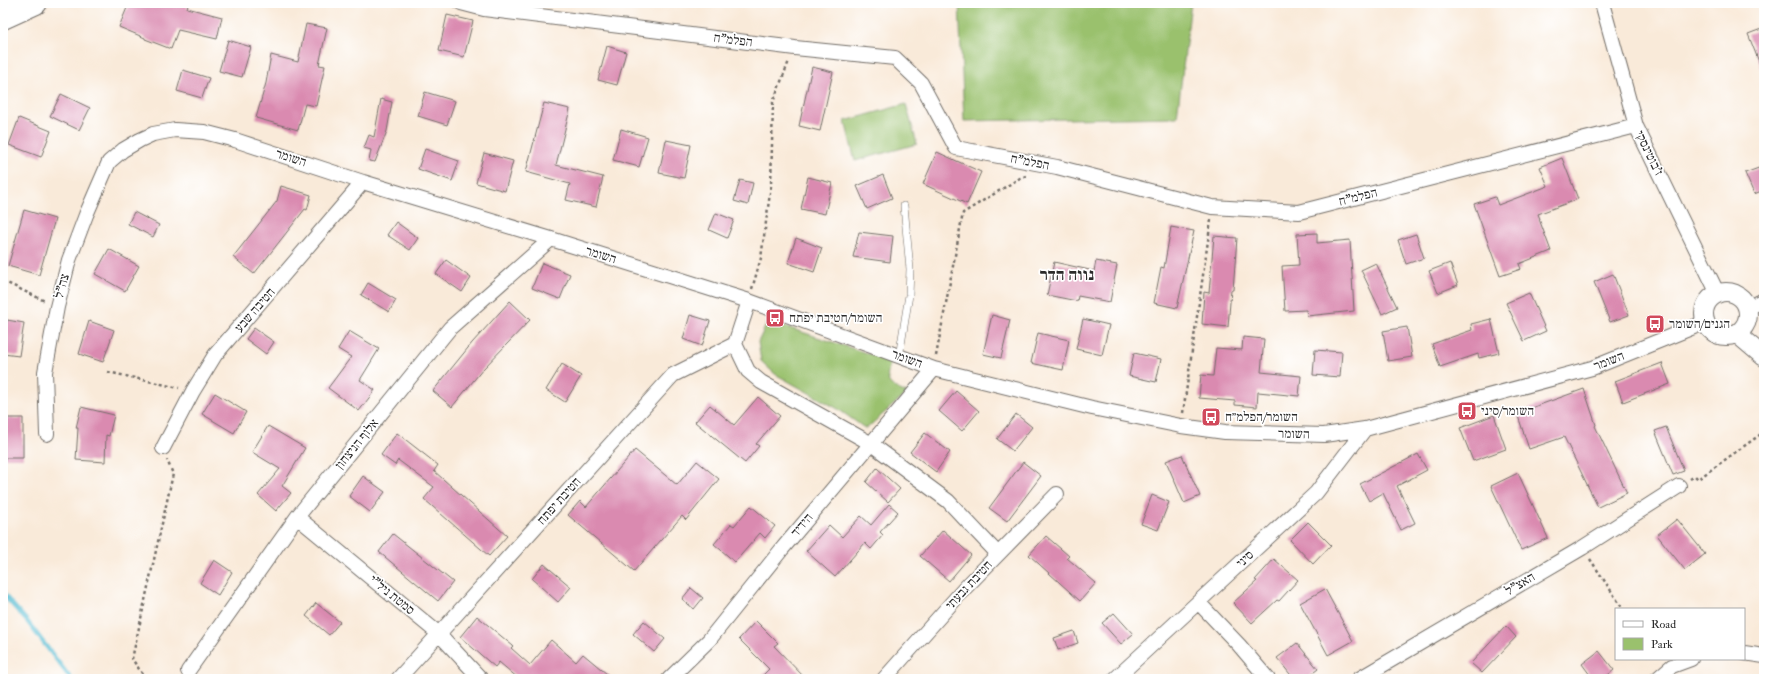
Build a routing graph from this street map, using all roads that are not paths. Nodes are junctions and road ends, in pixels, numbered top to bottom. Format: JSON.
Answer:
{"nodes":[{"id":1,"x":36,"y":3,"type":"edge"},
{"id":2,"x":461,"y":3,"type":"edge"},
{"id":3,"x":1602,"y":3,"type":"edge"},
{"id":4,"x":3,"y":18,"type":"edge"},
{"id":5,"x":1636,"y":126,"type":"junction"},
{"id":6,"x":123,"y":150,"type":"joint"},
{"id":7,"x":363,"y":182,"type":"junction"},
{"id":8,"x":904,"y":206,"type":"dead end"},
{"id":9,"x":551,"y":239,"type":"junction"},
{"id":10,"x":1718,"y":294,"type":"junction"},
{"id":11,"x":1764,"y":300,"type":"edge"},
{"id":12,"x":749,"y":301,"type":"junction"},
{"id":13,"x":1748,"y":308,"type":"junction"},
{"id":14,"x":1706,"y":322,"type":"junction"},
{"id":15,"x":1737,"y":334,"type":"junction"},
{"id":16,"x":735,"y":344,"type":"junction"},
{"id":17,"x":899,"y":356,"type":"junction"},
{"id":18,"x":1764,"y":357,"type":"edge"},
{"id":19,"x":934,"y":369,"type":"junction"},
{"id":20,"x":1365,"y":429,"type":"junction"},
{"id":21,"x":47,"y":434,"type":"dead end"},
{"id":22,"x":870,"y":443,"type":"junction"},
{"id":23,"x":163,"y":448,"type":"road end"},
{"id":24,"x":1679,"y":486,"type":"dead end"},
{"id":25,"x":1057,"y":494,"type":"dead end"},
{"id":26,"x":297,"y":517,"type":"junction"},
{"id":27,"x":998,"y":554,"type":"junction"},
{"id":28,"x":1198,"y":602,"type":"junction"},
{"id":29,"x":439,"y":634,"type":"junction"},
{"id":30,"x":1745,"y":653,"type":"edge"},
{"id":31,"x":1764,"y":656,"type":"edge"},
{"id":32,"x":1688,"y":660,"type":"edge"},
{"id":33,"x":188,"y":671,"type":"dead end"},
{"id":34,"x":398,"y":679,"type":"edge"},
{"id":35,"x":481,"y":679,"type":"edge"},
{"id":36,"x":669,"y":679,"type":"edge"},
{"id":37,"x":884,"y":679,"type":"edge"},
{"id":38,"x":1115,"y":679,"type":"edge"},
{"id":39,"x":1268,"y":679,"type":"edge"},
{"id":40,"x":1359,"y":679,"type":"edge"},
{"id":41,"x":1657,"y":679,"type":"edge"}],
"edges":[{"from":1,"to":4,"type":"highway"},
{"from":2,"to":5,"type":"street","name":"הפלמ\"ח"},
{"from":3,"to":5,"type":"street","name":"ז'בוטינסקי"},
{"from":5,"to":10,"type":"street","name":"ז'בוטינסקי"},
{"from":6,"to":7,"type":"street","name":"השומר"},
{"from":6,"to":21,"type":"street","name":"צה\"ל"},
{"from":7,"to":9,"type":"street","name":"השומר"},
{"from":7,"to":23,"type":"street","name":"חטיבה שבע"},
{"from":8,"to":17,"type":"lane"},
{"from":9,"to":12,"type":"street","name":"השומר"},
{"from":9,"to":26,"type":"street","name":"אלוף הניצחון"},
{"from":10,"to":13,"type":"street"},
{"from":10,"to":14,"type":"street"},
{"from":11,"to":13,"type":"street"},
{"from":12,"to":16,"type":"street"},
{"from":12,"to":17,"type":"street","name":"השומר"},
{"from":13,"to":15,"type":"street"},
{"from":14,"to":15,"type":"street"},
{"from":14,"to":20,"type":"street","name":"השומר"},
{"from":15,"to":18,"type":"street"},
{"from":16,"to":22,"type":"street"},
{"from":16,"to":29,"type":"street","name":"חטיבת יפתח"},
{"from":17,"to":19,"type":"street","name":"השומר"},
{"from":19,"to":20,"type":"street","name":"השומר"},
{"from":19,"to":22,"type":"street","name":"הידיד"},
{"from":20,"to":28,"type":"street","name":"סיני"},
{"from":22,"to":27,"type":"street"},
{"from":22,"to":36,"type":"street","name":"הידיד"},
{"from":24,"to":40,"type":"street","name":"האצ\"ל"},
{"from":25,"to":27,"type":"street","name":"חטיבת גבעתי"},
{"from":26,"to":29,"type":"street","name":"סמטת ניל\"י"},
{"from":26,"to":33,"type":"street","name":"אלוף הניצחון"},
{"from":27,"to":37,"type":"street","name":"חטיבת גבעתי"},
{"from":28,"to":38,"type":"street","name":"סיני"},
{"from":28,"to":39,"type":"street"},
{"from":29,"to":34,"type":"street","name":"חטיבת יפתח"},
{"from":29,"to":35,"type":"street","name":"סמטת ניל\"י"},
{"from":30,"to":31,"type":"street"},
{"from":32,"to":41,"type":"street"}]}
